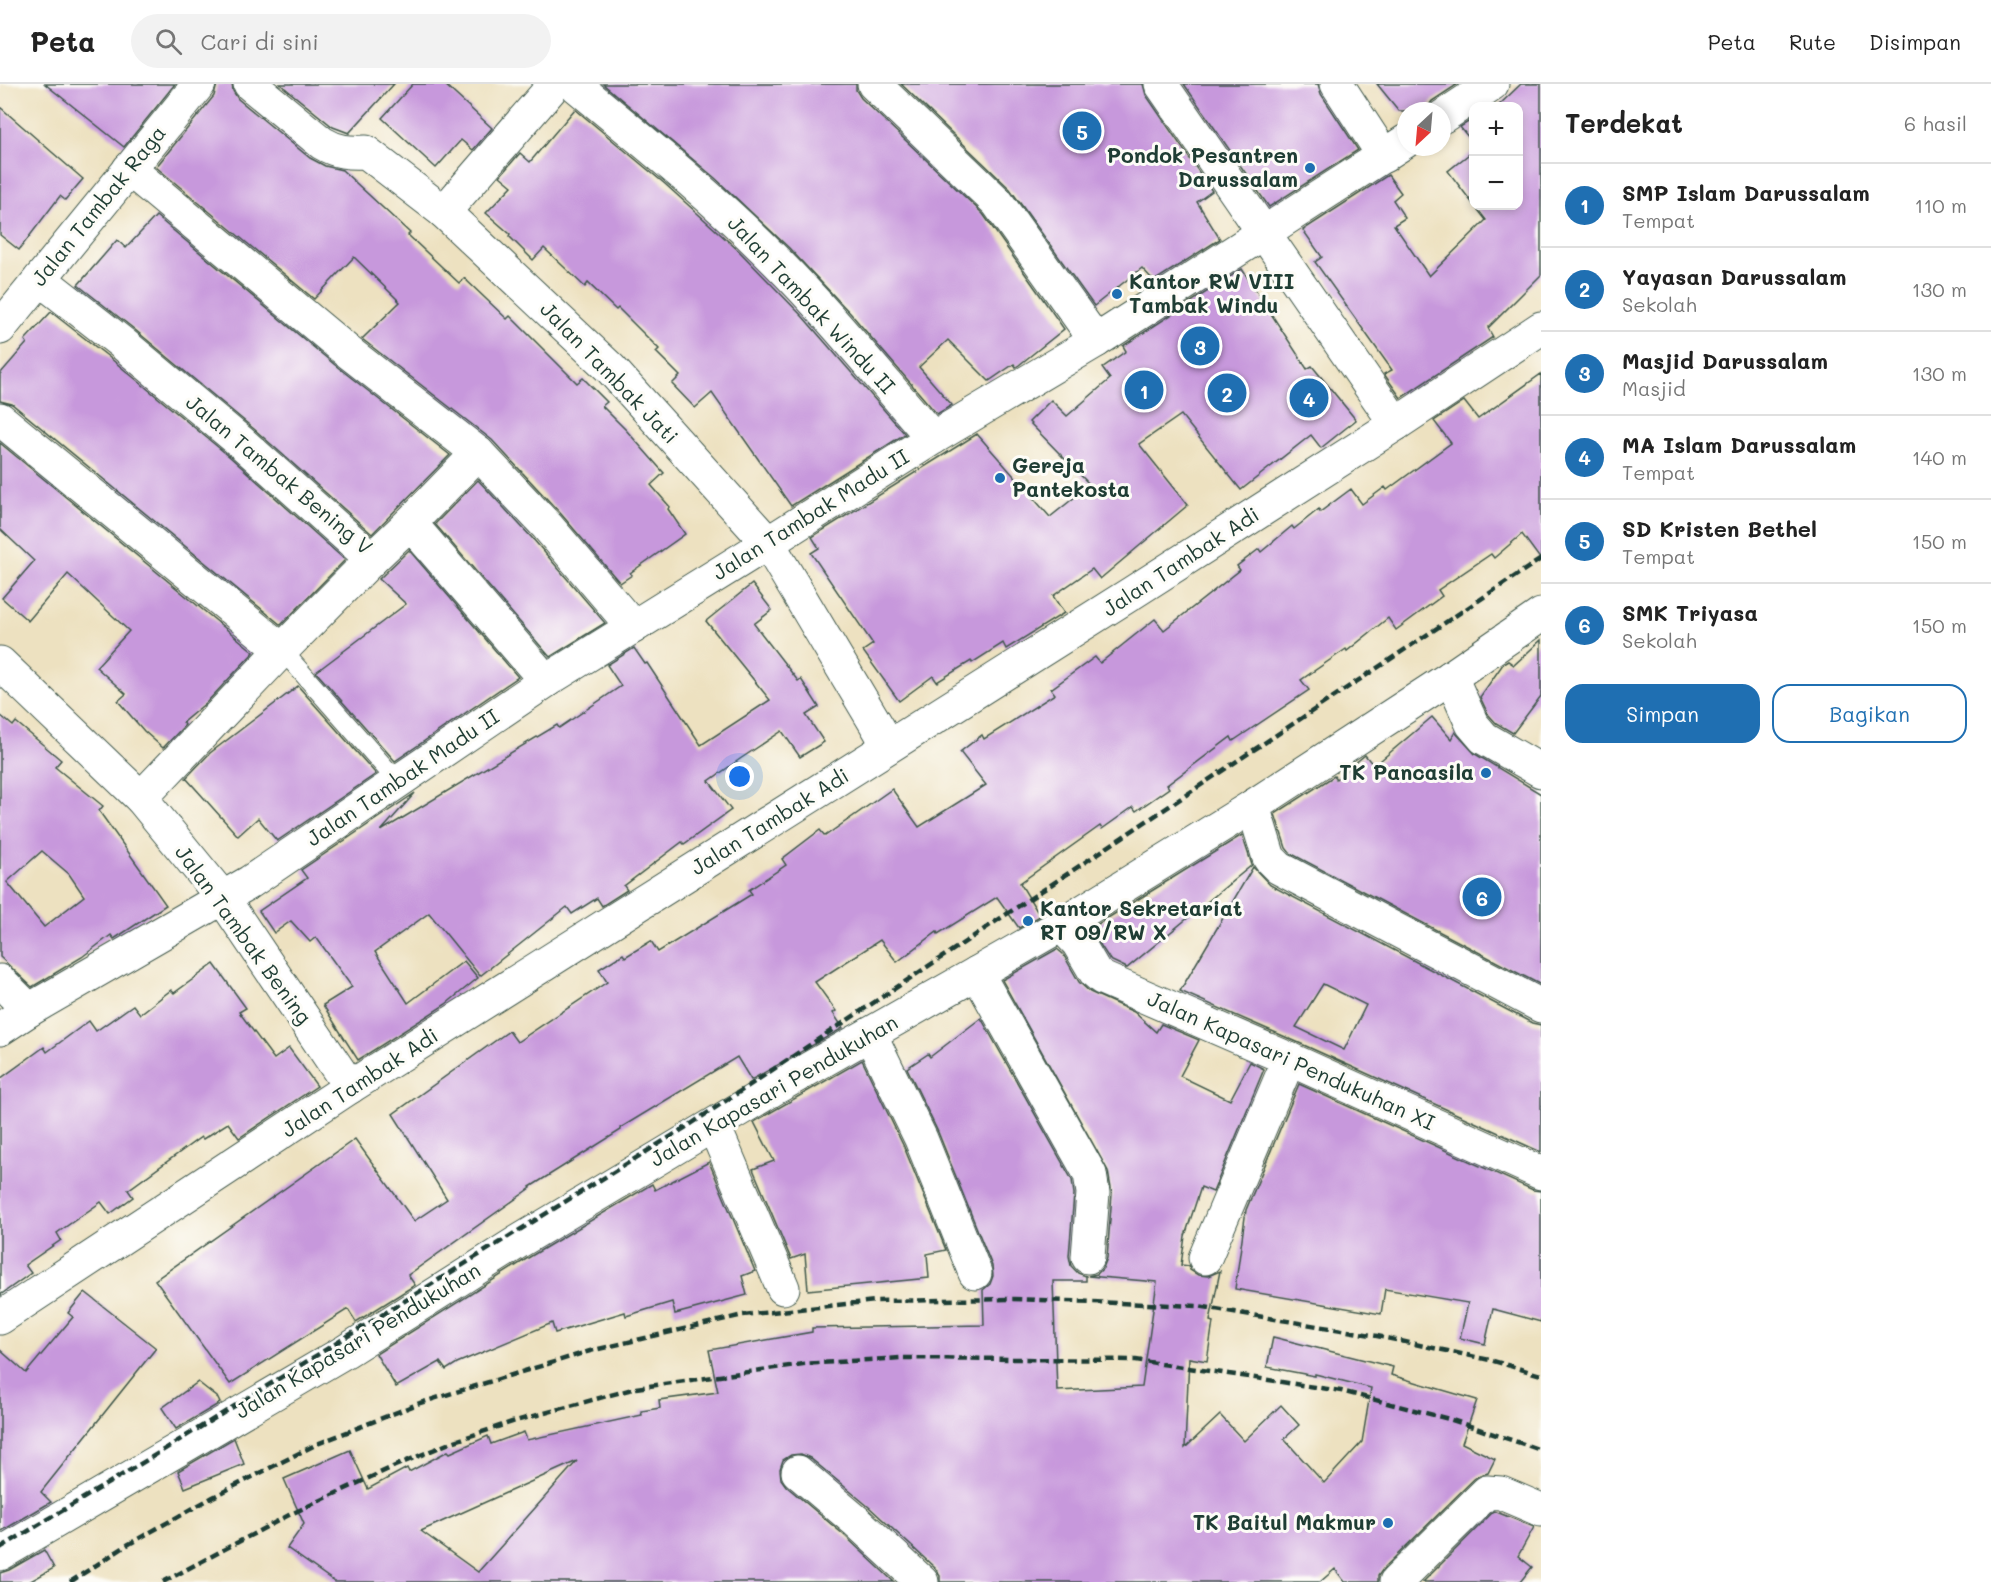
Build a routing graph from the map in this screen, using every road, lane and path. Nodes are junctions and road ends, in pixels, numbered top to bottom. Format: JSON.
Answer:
{"nodes":[{"id":1,"x":199,"y":84,"type":"edge"},
{"id":2,"x":250,"y":84,"type":"edge"},
{"id":3,"x":555,"y":84,"type":"edge"},
{"id":4,"x":574,"y":84,"type":"edge"},
{"id":5,"x":874,"y":84,"type":"edge"},
{"id":6,"x":1161,"y":84,"type":"edge"},
{"id":7,"x":1337,"y":84,"type":"edge"},
{"id":8,"x":1492,"y":84,"type":"edge"},
{"id":9,"x":1451,"y":111,"type":"edge"},
{"id":10,"x":1395,"y":149,"type":"edge"},
{"id":11,"x":129,"y":169,"type":"junction"},
{"id":12,"x":444,"y":212,"type":"junction"},
{"id":13,"x":1265,"y":234,"type":"junction"},
{"id":14,"x":40,"y":279,"type":"junction"},
{"id":15,"x":0,"y":328,"type":"edge"},
{"id":16,"x":1541,"y":328,"type":"edge"},
{"id":17,"x":1096,"y":342,"type":"junction"},
{"id":18,"x":0,"y":419,"type":"edge"},
{"id":19,"x":1395,"y":424,"type":"junction"},
{"id":20,"x":933,"y":438,"type":"junction"},
{"id":21,"x":478,"y":453,"type":"junction"},
{"id":22,"x":410,"y":523,"type":"junction"},
{"id":23,"x":768,"y":543,"type":"junction"},
{"id":24,"x":372,"y":559,"type":"junction"},
{"id":25,"x":1541,"y":615,"type":"edge"},
{"id":26,"x":633,"y":627,"type":"junction"},
{"id":27,"x":282,"y":650,"type":"junction"},
{"id":28,"x":0,"y":663,"type":"edge"},
{"id":29,"x":1451,"y":677,"type":"junction"},
{"id":30,"x":546,"y":681,"type":"junction"},
{"id":31,"x":887,"y":747,"type":"junction"},
{"id":32,"x":1541,"y":771,"type":"edge"},
{"id":33,"x":398,"y":782,"type":"junction"},
{"id":34,"x":141,"y":798,"type":"junction"},
{"id":35,"x":1253,"y":806,"type":"junction"},
{"id":36,"x":222,"y":897,"type":"junction"},
{"id":37,"x":1061,"y":925,"type":"junction"},
{"id":38,"x":977,"y":973,"type":"junction"},
{"id":39,"x":0,"y":981,"type":"edge"},
{"id":40,"x":1541,"y":1006,"type":"edge"},
{"id":41,"x":29,"y":1010,"type":"junction"},
{"id":42,"x":0,"y":1029,"type":"edge"},
{"id":43,"x":870,"y":1034,"type":"junction"},
{"id":44,"x":1289,"y":1059,"type":"junction"},
{"id":45,"x":350,"y":1087,"type":"junction"},
{"id":46,"x":714,"y":1126,"type":"junction"},
{"id":47,"x":1541,"y":1173,"type":"edge"},
{"id":48,"x":1088,"y":1257,"type":"dead end"},
{"id":49,"x":1205,"y":1258,"type":"dead end"},
{"id":50,"x":975,"y":1273,"type":"dead end"},
{"id":51,"x":783,"y":1288,"type":"dead end"},
{"id":52,"x":0,"y":1318,"type":"edge"},
{"id":53,"x":798,"y":1472,"type":"dead end"},
{"id":54,"x":1541,"y":1510,"type":"edge"},
{"id":55,"x":0,"y":1554,"type":"edge"},
{"id":56,"x":922,"y":1582,"type":"edge"},
{"id":57,"x":1396,"y":1582,"type":"edge"}],
"edges":[{"from":1,"to":11,"type":"street","name":"Jalan Tambak Raga"},
{"from":2,"to":12,"type":"street","name":"Jalan Tambak Jati"},
{"from":3,"to":12,"type":"street"},
{"from":4,"to":20,"type":"street","name":"Jalan Tambak Windu II"},
{"from":5,"to":17,"type":"street"},
{"from":6,"to":13,"type":"street"},
{"from":7,"to":10,"type":"street"},
{"from":8,"to":9,"type":"street"},
{"from":10,"to":13,"type":"street","name":"Jalan Tambak Madu II"},
{"from":11,"to":14,"type":"street","name":"Jalan Tambak Raga"},
{"from":11,"to":21,"type":"street"},
{"from":12,"to":23,"type":"street","name":"Jalan Tambak Jati"},
{"from":13,"to":17,"type":"street","name":"Jalan Tambak Madu II"},
{"from":13,"to":19,"type":"street"},
{"from":14,"to":15,"type":"street","name":"Jalan Tambak Raga"},
{"from":14,"to":24,"type":"street","name":"Jalan Tambak Bening V"},
{"from":16,"to":19,"type":"street","name":"Jalan Tambak Adi"},
{"from":17,"to":20,"type":"street","name":"Jalan Tambak Madu II"},
{"from":18,"to":27,"type":"street"},
{"from":19,"to":31,"type":"street","name":"Jalan Tambak Adi"},
{"from":20,"to":23,"type":"street","name":"Jalan Tambak Madu II"},
{"from":21,"to":22,"type":"street","name":"Jalan Tambak Bening V"},
{"from":21,"to":26,"type":"street"},
{"from":22,"to":24,"type":"street","name":"Jalan Tambak Bening V"},
{"from":22,"to":30,"type":"street"},
{"from":23,"to":26,"type":"street","name":"Jalan Tambak Madu II"},
{"from":23,"to":31,"type":"street","name":"Jalan Tambak Jati"},
{"from":24,"to":27,"type":"street"},
{"from":25,"to":29,"type":"street","name":"Jalan Kapasari Pendukuhan"},
{"from":26,"to":30,"type":"street","name":"Jalan Tambak Madu II"},
{"from":27,"to":33,"type":"lane"},
{"from":27,"to":34,"type":"street"},
{"from":28,"to":34,"type":"street","name":"Jalan Tambak Bening"},
{"from":29,"to":32,"type":"street"},
{"from":29,"to":35,"type":"street","name":"Jalan Kapasari Pendukuhan"},
{"from":30,"to":33,"type":"street","name":"Jalan Tambak Madu II"},
{"from":31,"to":45,"type":"street","name":"Jalan Tambak Adi"},
{"from":33,"to":36,"type":"street","name":"Jalan Tambak Madu II"},
{"from":34,"to":36,"type":"street","name":"Jalan Tambak Bening"},
{"from":35,"to":37,"type":"street","name":"Jalan Kapasari Pendukuhan"},
{"from":35,"to":40,"type":"street"},
{"from":36,"to":41,"type":"street","name":"Jalan Tambak Madu II"},
{"from":36,"to":45,"type":"street","name":"Jalan Tambak Bening"},
{"from":37,"to":38,"type":"street","name":"Jalan Kapasari Pendukuhan"},
{"from":37,"to":44,"type":"street","name":"Jalan Kapasari Pendukuhan XI"},
{"from":38,"to":43,"type":"street","name":"Jalan Kapasari Pendukuhan"},
{"from":38,"to":48,"type":"street"},
{"from":39,"to":41,"type":"street"},
{"from":41,"to":42,"type":"street","name":"Jalan Tambak Madu II"},
{"from":43,"to":46,"type":"street","name":"Jalan Kapasari Pendukuhan"},
{"from":43,"to":50,"type":"street"},
{"from":44,"to":47,"type":"street","name":"Jalan Kapasari Pendukuhan XI"},
{"from":44,"to":49,"type":"street"},
{"from":45,"to":52,"type":"street","name":"Jalan Tambak Adi"},
{"from":46,"to":51,"type":"street"},
{"from":46,"to":55,"type":"street","name":"Jalan Kapasari Pendukuhan"},
{"from":53,"to":56,"type":"street"},
{"from":54,"to":57,"type":"street"}]}
